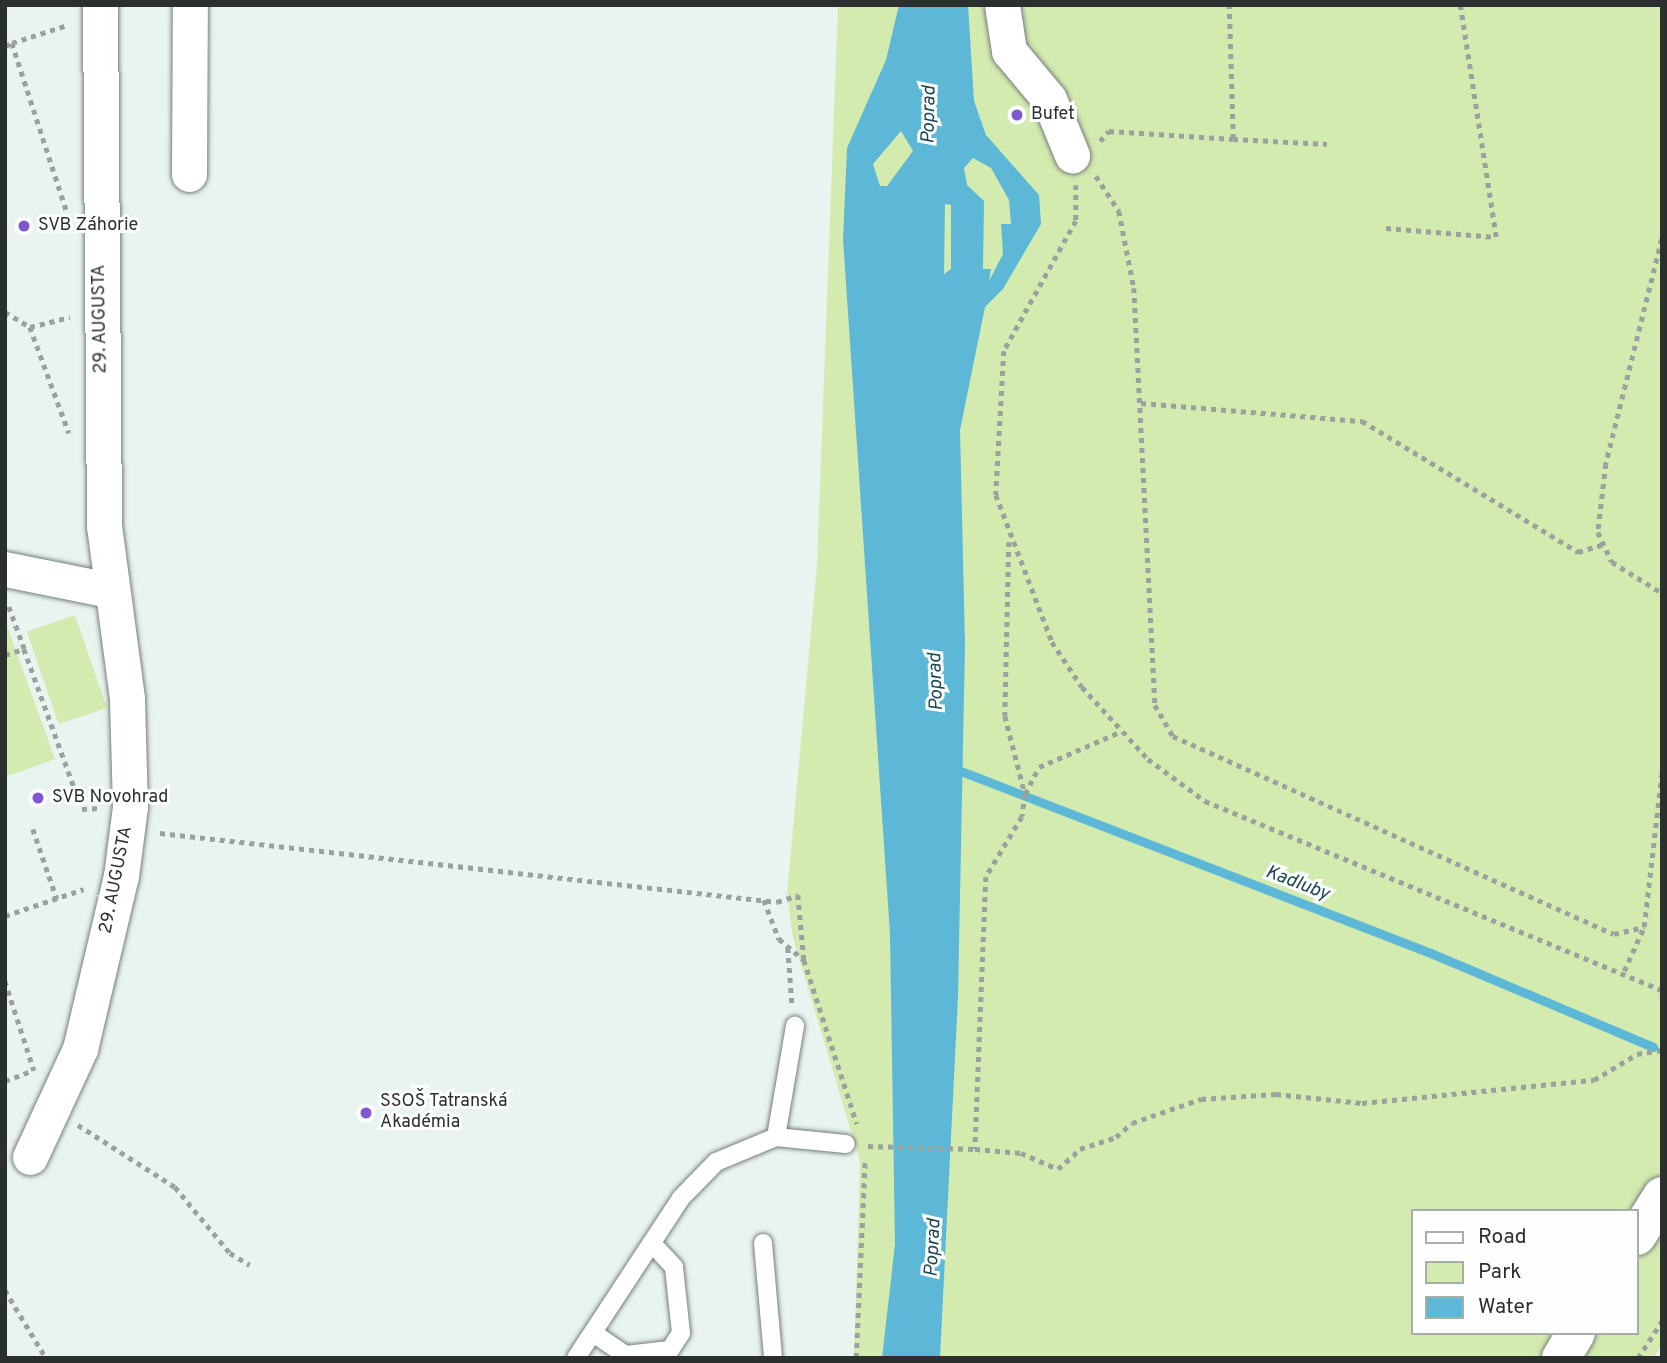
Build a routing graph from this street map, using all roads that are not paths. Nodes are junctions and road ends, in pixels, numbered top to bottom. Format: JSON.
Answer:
{"nodes":[{"id":1,"x":190,"y":5,"type":"edge"},
{"id":2,"x":1002,"y":5,"type":"edge"},
{"id":3,"x":100,"y":10,"type":"edge"},
{"id":4,"x":1077,"y":159,"type":"road end"},
{"id":5,"x":189,"y":174,"type":"dead end"},
{"id":6,"x":5,"y":569,"type":"edge"},
{"id":7,"x":109,"y":590,"type":"junction"},
{"id":8,"x":795,"y":1026,"type":"road end"},
{"id":9,"x":776,"y":1137,"type":"junction"},
{"id":10,"x":846,"y":1144,"type":"road end"},
{"id":11,"x":30,"y":1157,"type":"dead end"},
{"id":12,"x":1662,"y":1196,"type":"edge"},
{"id":13,"x":1639,"y":1233,"type":"edge"},
{"id":14,"x":652,"y":1242,"type":"junction"},
{"id":15,"x":763,"y":1243,"type":"dead end"},
{"id":16,"x":593,"y":1333,"type":"junction"},
{"id":17,"x":1575,"y":1335,"type":"edge"},
{"id":18,"x":576,"y":1358,"type":"edge"},
{"id":19,"x":773,"y":1358,"type":"edge"},
{"id":20,"x":1560,"y":1358,"type":"edge"}],
"edges":[{"from":1,"to":5,"type":"street"},
{"from":2,"to":4,"type":"street"},
{"from":3,"to":7,"type":"street","name":"29. AUGUSTA"},
{"from":6,"to":7,"type":"street"},
{"from":7,"to":11,"type":"street","name":"29. AUGUSTA"},
{"from":8,"to":9,"type":"lane"},
{"from":9,"to":10,"type":"lane"},
{"from":9,"to":14,"type":"lane"},
{"from":12,"to":13,"type":"main road"},
{"from":14,"to":16,"type":"lane"},
{"from":14,"to":16,"type":"lane"},
{"from":15,"to":19,"type":"lane"},
{"from":16,"to":18,"type":"lane"},
{"from":17,"to":20,"type":"main road"}]}
